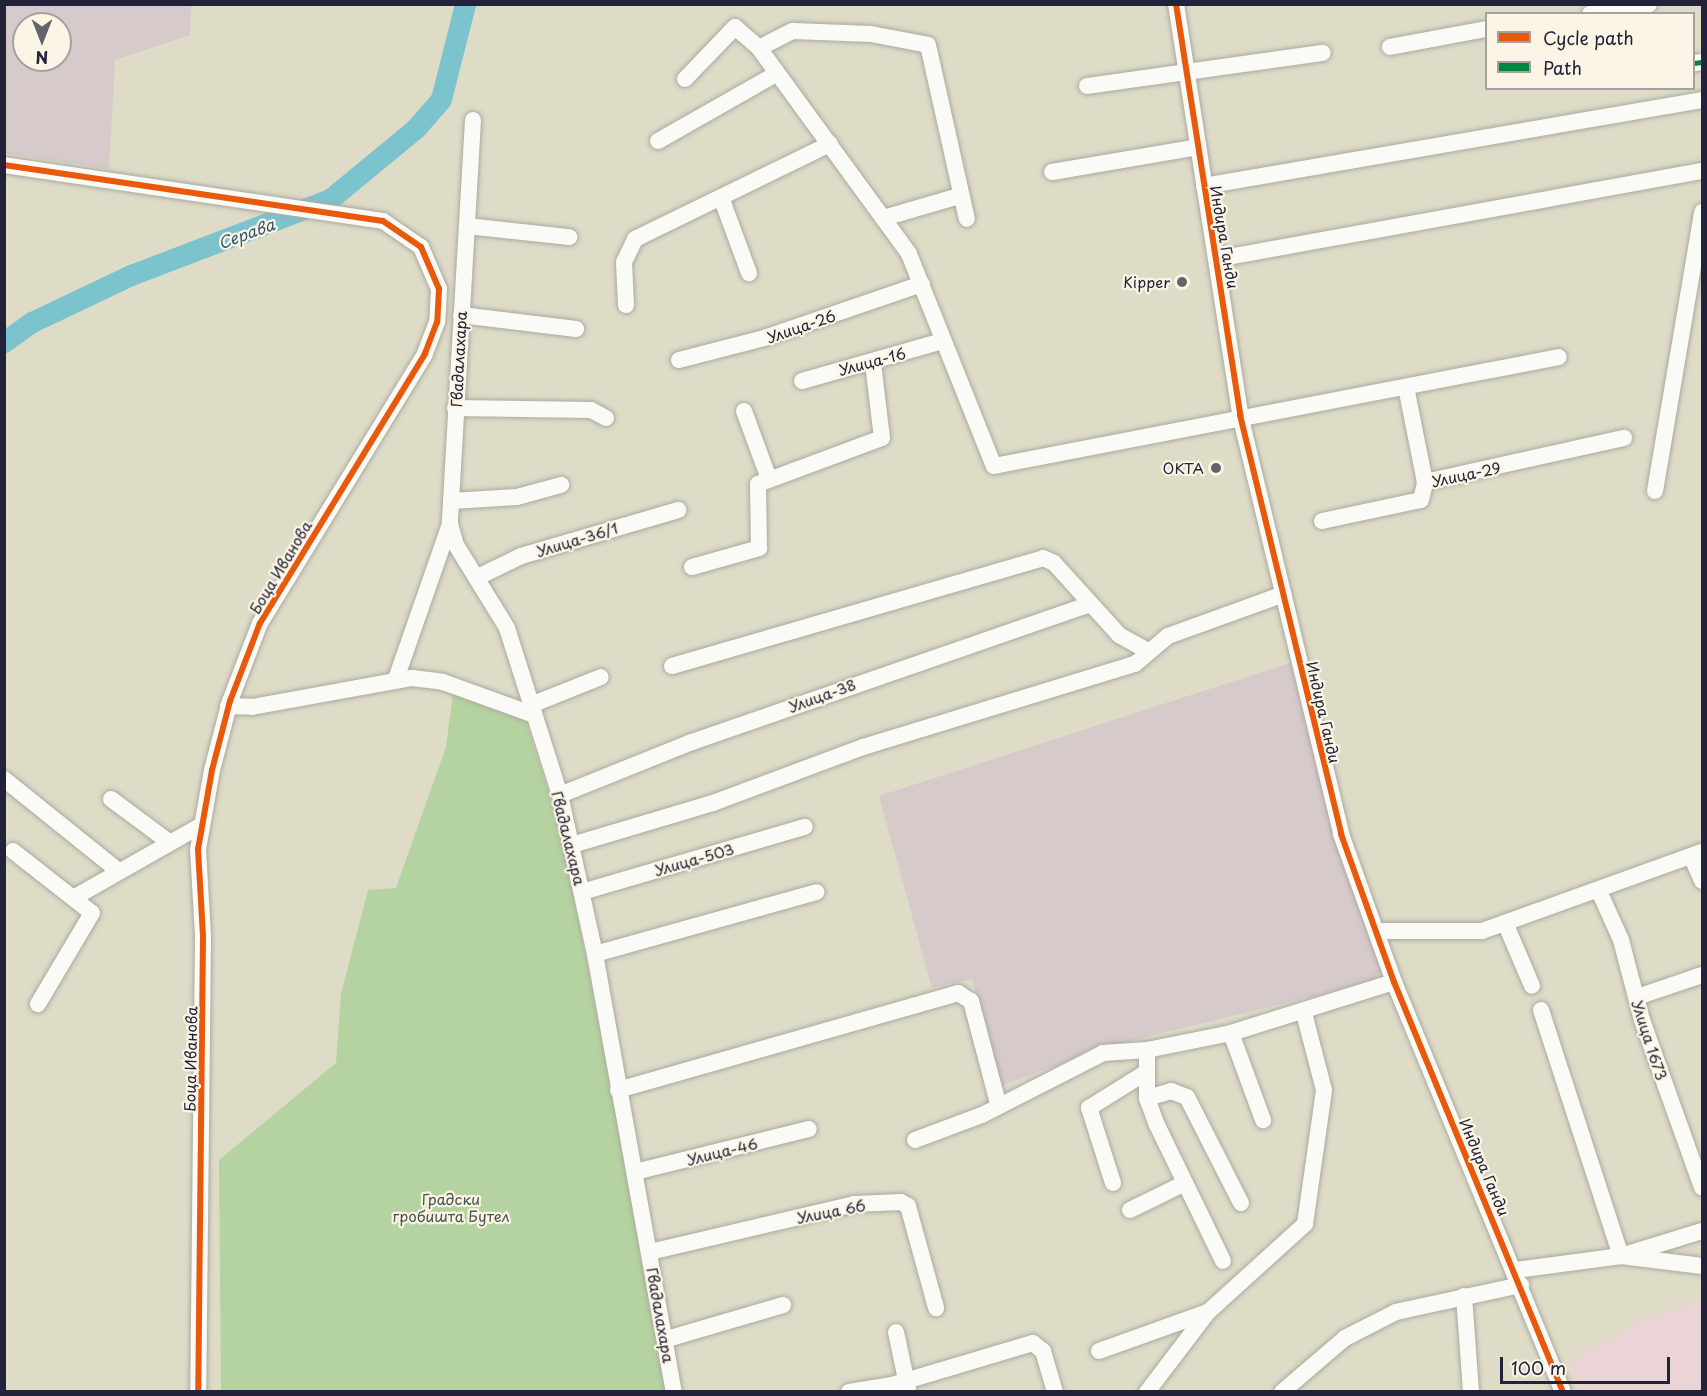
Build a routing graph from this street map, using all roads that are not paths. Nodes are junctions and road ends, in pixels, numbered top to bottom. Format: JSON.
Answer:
{"nodes":[{"id":1,"x":1176,"y":4,"type":"edge"},
{"id":2,"x":1649,"y":4,"type":"edge"},
{"id":3,"x":1602,"y":12,"type":"edge"},
{"id":4,"x":1485,"y":29,"type":"edge"},
{"id":5,"x":1390,"y":47,"type":"dead end"},
{"id":6,"x":759,"y":48,"type":"junction"},
{"id":7,"x":1323,"y":53,"type":"dead end"},
{"id":8,"x":776,"y":74,"type":"junction"},
{"id":9,"x":1188,"y":75,"type":"junction"},
{"id":10,"x":685,"y":79,"type":"dead end"},
{"id":11,"x":1087,"y":86,"type":"dead end"},
{"id":12,"x":1702,"y":100,"type":"edge"},
{"id":13,"x":473,"y":120,"type":"dead end"},
{"id":14,"x":658,"y":141,"type":"dead end"},
{"id":15,"x":831,"y":144,"type":"junction"},
{"id":16,"x":1198,"y":147,"type":"junction"},
{"id":17,"x":6,"y":167,"type":"edge"},
{"id":18,"x":1702,"y":171,"type":"edge"},
{"id":19,"x":1052,"y":172,"type":"dead end"},
{"id":20,"x":1204,"y":186,"type":"junction"},
{"id":21,"x":959,"y":196,"type":"junction"},
{"id":22,"x":722,"y":200,"type":"junction"},
{"id":23,"x":1702,"y":212,"type":"edge"},
{"id":24,"x":887,"y":217,"type":"junction"},
{"id":25,"x":967,"y":219,"type":"dead end"},
{"id":26,"x":467,"y":226,"type":"junction"},
{"id":27,"x":570,"y":237,"type":"dead end"},
{"id":28,"x":1217,"y":259,"type":"junction"},
{"id":29,"x":749,"y":273,"type":"dead end"},
{"id":30,"x":922,"y":284,"type":"junction"},
{"id":31,"x":439,"y":289,"type":"junction"},
{"id":32,"x":626,"y":305,"type":"dead end"},
{"id":33,"x":461,"y":308,"type":"junction"},
{"id":34,"x":576,"y":329,"type":"dead end"},
{"id":35,"x":942,"y":341,"type":"junction"},
{"id":36,"x":1559,"y":357,"type":"dead end"},
{"id":37,"x":679,"y":360,"type":"dead end"},
{"id":38,"x":873,"y":364,"type":"junction"},
{"id":39,"x":802,"y":381,"type":"dead end"},
{"id":40,"x":1406,"y":387,"type":"junction"},
{"id":41,"x":455,"y":408,"type":"junction"},
{"id":42,"x":744,"y":411,"type":"dead end"},
{"id":43,"x":1240,"y":415,"type":"junction"},
{"id":44,"x":606,"y":418,"type":"dead end"},
{"id":45,"x":1624,"y":438,"type":"dead end"},
{"id":46,"x":769,"y":479,"type":"junction"},
{"id":47,"x":1425,"y":482,"type":"junction"},
{"id":48,"x":561,"y":485,"type":"dead end"},
{"id":49,"x":1655,"y":490,"type":"dead end"},
{"id":50,"x":451,"y":501,"type":"junction"},
{"id":51,"x":678,"y":510,"type":"dead end"},
{"id":52,"x":1322,"y":521,"type":"dead end"},
{"id":53,"x":450,"y":524,"type":"junction"},
{"id":54,"x":692,"y":567,"type":"dead end"},
{"id":55,"x":478,"y":577,"type":"junction"},
{"id":56,"x":1284,"y":594,"type":"junction"},
{"id":57,"x":1088,"y":604,"type":"junction"},
{"id":58,"x":1148,"y":651,"type":"junction"},
{"id":59,"x":672,"y":666,"type":"dead end"},
{"id":60,"x":601,"y":677,"type":"dead end"},
{"id":61,"x":396,"y":679,"type":"junction"},
{"id":62,"x":228,"y":706,"type":"junction"},
{"id":63,"x":533,"y":710,"type":"junction"},
{"id":64,"x":4,"y":779,"type":"edge"},
{"id":65,"x":560,"y":795,"type":"junction"},
{"id":66,"x":111,"y":799,"type":"dead end"},
{"id":67,"x":200,"y":826,"type":"junction"},
{"id":68,"x":806,"y":827,"type":"dead end"},
{"id":69,"x":169,"y":842,"type":"junction"},
{"id":70,"x":572,"y":845,"type":"junction"},
{"id":71,"x":13,"y":851,"type":"dead end"},
{"id":72,"x":1697,"y":854,"type":"edge"},
{"id":73,"x":116,"y":869,"type":"junction"},
{"id":74,"x":1702,"y":881,"type":"edge"},
{"id":75,"x":1599,"y":891,"type":"junction"},
{"id":76,"x":582,"y":892,"type":"junction"},
{"id":77,"x":817,"y":892,"type":"dead end"},
{"id":78,"x":75,"y":897,"type":"junction"},
{"id":79,"x":1506,"y":925,"type":"junction"},
{"id":80,"x":1377,"y":931,"type":"junction"},
{"id":81,"x":595,"y":954,"type":"junction"},
{"id":82,"x":1702,"y":975,"type":"edge"},
{"id":83,"x":1394,"y":982,"type":"junction"},
{"id":84,"x":1532,"y":986,"type":"dead end"},
{"id":85,"x":1636,"y":997,"type":"junction"},
{"id":86,"x":38,"y":1004,"type":"dead end"},
{"id":87,"x":1541,"y":1010,"type":"dead end"},
{"id":88,"x":1304,"y":1013,"type":"junction"},
{"id":89,"x":1231,"y":1033,"type":"junction"},
{"id":90,"x":1147,"y":1050,"type":"junction"},
{"id":91,"x":1145,"y":1073,"type":"junction"},
{"id":92,"x":618,"y":1090,"type":"junction"},
{"id":93,"x":1147,"y":1098,"type":"junction"},
{"id":94,"x":998,"y":1104,"type":"junction"},
{"id":95,"x":1263,"y":1120,"type":"dead end"},
{"id":96,"x":809,"y":1129,"type":"dead end"},
{"id":97,"x":915,"y":1140,"type":"dead end"},
{"id":98,"x":635,"y":1172,"type":"junction"},
{"id":99,"x":1113,"y":1183,"type":"dead end"},
{"id":100,"x":1185,"y":1184,"type":"junction"},
{"id":101,"x":1702,"y":1188,"type":"edge"},
{"id":102,"x":1241,"y":1203,"type":"dead end"},
{"id":103,"x":1130,"y":1210,"type":"dead end"},
{"id":104,"x":1702,"y":1231,"type":"edge"},
{"id":105,"x":650,"y":1252,"type":"junction"},
{"id":106,"x":1621,"y":1256,"type":"junction"},
{"id":107,"x":1223,"y":1261,"type":"dead end"},
{"id":108,"x":1702,"y":1266,"type":"edge"},
{"id":109,"x":1518,"y":1277,"type":"junction"},
{"id":110,"x":1464,"y":1296,"type":"junction"},
{"id":111,"x":783,"y":1305,"type":"dead end"},
{"id":112,"x":936,"y":1308,"type":"dead end"},
{"id":113,"x":1208,"y":1312,"type":"junction"},
{"id":114,"x":896,"y":1332,"type":"dead end"},
{"id":115,"x":667,"y":1339,"type":"junction"},
{"id":116,"x":1099,"y":1351,"type":"dead end"},
{"id":117,"x":907,"y":1386,"type":"edge"},
{"id":118,"x":1285,"y":1391,"type":"edge"},
{"id":119,"x":198,"y":1392,"type":"edge"},
{"id":120,"x":674,"y":1392,"type":"edge"},
{"id":121,"x":849,"y":1392,"type":"edge"},
{"id":122,"x":1055,"y":1392,"type":"edge"},
{"id":123,"x":1147,"y":1392,"type":"edge"},
{"id":124,"x":1471,"y":1392,"type":"edge"},
{"id":125,"x":1563,"y":1392,"type":"edge"}],
"edges":[{"from":1,"to":9,"type":"street","name":"Индира Ганди"},
{"from":2,"to":3,"type":"street"},
{"from":4,"to":5,"type":"street"},
{"from":6,"to":8,"type":"street"},
{"from":6,"to":10,"type":"street"},
{"from":6,"to":21,"type":"street"},
{"from":7,"to":9,"type":"street"},
{"from":8,"to":14,"type":"street"},
{"from":8,"to":15,"type":"street"},
{"from":9,"to":11,"type":"street"},
{"from":9,"to":16,"type":"street","name":"Индира Ганди"},
{"from":12,"to":20,"type":"street"},
{"from":13,"to":26,"type":"street","name":"Гвадалахара"},
{"from":15,"to":22,"type":"street"},
{"from":15,"to":24,"type":"street"},
{"from":16,"to":19,"type":"street"},
{"from":16,"to":20,"type":"street","name":"Индира Ганди"},
{"from":17,"to":31,"type":"street","name":"Боца Иванова"},
{"from":18,"to":28,"type":"street"},
{"from":20,"to":28,"type":"street","name":"Индира Ганди"},
{"from":21,"to":24,"type":"street"},
{"from":21,"to":25,"type":"street"},
{"from":22,"to":29,"type":"street"},
{"from":22,"to":32,"type":"street"},
{"from":23,"to":49,"type":"street"},
{"from":24,"to":30,"type":"street"},
{"from":26,"to":27,"type":"street"},
{"from":26,"to":33,"type":"street","name":"Гвадалахара"},
{"from":28,"to":43,"type":"street","name":"Индира Ганди"},
{"from":30,"to":35,"type":"street"},
{"from":30,"to":37,"type":"street","name":"Улица-26"},
{"from":31,"to":33,"type":"street","name":"Гвадалахара"},
{"from":31,"to":62,"type":"street","name":"Боца Иванова"},
{"from":33,"to":34,"type":"street"},
{"from":33,"to":41,"type":"street","name":"Гвадалахара"},
{"from":35,"to":38,"type":"street","name":"Улица-16"},
{"from":35,"to":43,"type":"street"},
{"from":36,"to":40,"type":"street"},
{"from":38,"to":39,"type":"street","name":"Улица-16"},
{"from":38,"to":46,"type":"street"},
{"from":40,"to":43,"type":"street"},
{"from":40,"to":47,"type":"street"},
{"from":41,"to":44,"type":"street"},
{"from":41,"to":50,"type":"street","name":"Гвадалахара"},
{"from":42,"to":46,"type":"street"},
{"from":43,"to":56,"type":"street","name":"Индира Ганди"},
{"from":45,"to":47,"type":"street","name":"Улица-29"},
{"from":46,"to":54,"type":"street"},
{"from":47,"to":52,"type":"street","name":"Улица-29"},
{"from":48,"to":50,"type":"street"},
{"from":50,"to":53,"type":"street","name":"Гвадалахара"},
{"from":51,"to":55,"type":"street","name":"Улица-36/1"},
{"from":53,"to":55,"type":"street","name":"Гвадалахара"},
{"from":53,"to":61,"type":"street"},
{"from":55,"to":63,"type":"street","name":"Гвадалахара"},
{"from":56,"to":58,"type":"street"},
{"from":56,"to":80,"type":"street","name":"Индира Ганди"},
{"from":57,"to":58,"type":"street"},
{"from":57,"to":59,"type":"street"},
{"from":57,"to":65,"type":"street","name":"Улица-38"},
{"from":58,"to":70,"type":"street"},
{"from":60,"to":63,"type":"street"},
{"from":61,"to":62,"type":"street"},
{"from":61,"to":63,"type":"street"},
{"from":62,"to":67,"type":"street","name":"Боца Иванова"},
{"from":63,"to":65,"type":"street","name":"Гвадалахара"},
{"from":64,"to":73,"type":"street"},
{"from":65,"to":70,"type":"street","name":"Гвадалахара"},
{"from":66,"to":69,"type":"street"},
{"from":67,"to":69,"type":"street"},
{"from":67,"to":119,"type":"street","name":"Боца Иванова"},
{"from":68,"to":76,"type":"street","name":"Улица-503"},
{"from":69,"to":73,"type":"street"},
{"from":70,"to":76,"type":"street","name":"Гвадалахара"},
{"from":71,"to":78,"type":"street"},
{"from":72,"to":74,"type":"street"},
{"from":72,"to":75,"type":"street"},
{"from":73,"to":78,"type":"street"},
{"from":75,"to":79,"type":"street"},
{"from":75,"to":85,"type":"street","name":"Улица 1673"},
{"from":76,"to":81,"type":"street","name":"Гвадалахара"},
{"from":77,"to":81,"type":"street"},
{"from":78,"to":86,"type":"street"},
{"from":79,"to":80,"type":"street"},
{"from":79,"to":84,"type":"street"},
{"from":80,"to":83,"type":"street","name":"Индира Ганди"},
{"from":81,"to":92,"type":"street","name":"Гвадалахара"},
{"from":82,"to":85,"type":"street"},
{"from":83,"to":88,"type":"street"},
{"from":83,"to":109,"type":"street","name":"Индира Ганди"},
{"from":85,"to":101,"type":"street","name":"Улица 1673"},
{"from":87,"to":106,"type":"street"},
{"from":88,"to":89,"type":"street"},
{"from":88,"to":113,"type":"street"},
{"from":89,"to":90,"type":"street"},
{"from":89,"to":95,"type":"street"},
{"from":90,"to":91,"type":"street"},
{"from":90,"to":94,"type":"street"},
{"from":91,"to":93,"type":"street"},
{"from":91,"to":99,"type":"street"},
{"from":92,"to":94,"type":"street"},
{"from":92,"to":98,"type":"street","name":"Гвадалахара"},
{"from":93,"to":100,"type":"street"},
{"from":93,"to":102,"type":"street"},
{"from":94,"to":97,"type":"street"},
{"from":96,"to":98,"type":"street","name":"Улица-46"},
{"from":98,"to":105,"type":"street","name":"Гвадалахара"},
{"from":100,"to":103,"type":"street"},
{"from":100,"to":107,"type":"street"},
{"from":104,"to":106,"type":"street"},
{"from":105,"to":112,"type":"street","name":"Улица 66"},
{"from":105,"to":115,"type":"street","name":"Гвадалахара"},
{"from":106,"to":108,"type":"street"},
{"from":106,"to":109,"type":"street"},
{"from":109,"to":110,"type":"street"},
{"from":109,"to":125,"type":"street","name":"Индира Ганди"},
{"from":110,"to":118,"type":"street"},
{"from":110,"to":124,"type":"street"},
{"from":111,"to":115,"type":"street"},
{"from":113,"to":116,"type":"street"},
{"from":113,"to":123,"type":"street"},
{"from":114,"to":117,"type":"street"},
{"from":115,"to":120,"type":"street","name":"Гвадалахара"},
{"from":117,"to":121,"type":"street"},
{"from":117,"to":122,"type":"street"}]}
